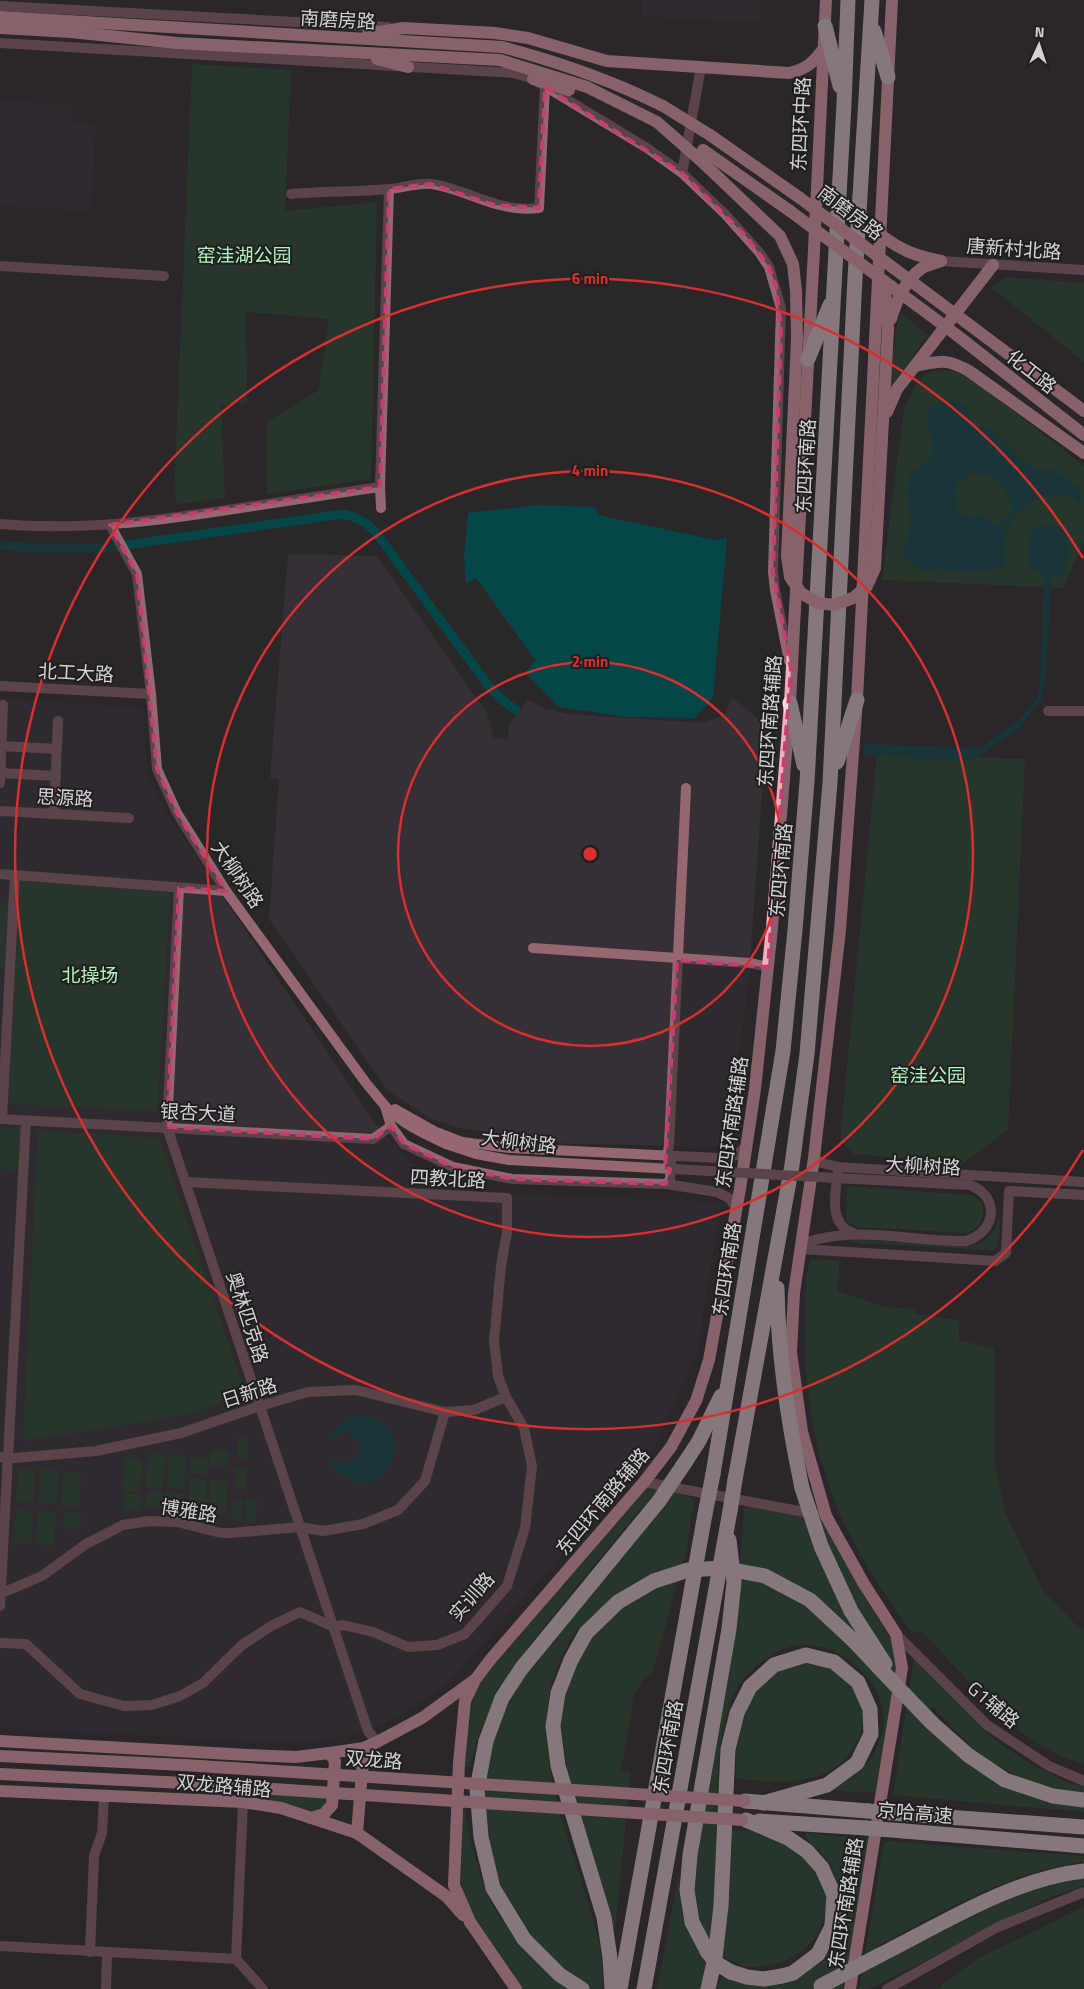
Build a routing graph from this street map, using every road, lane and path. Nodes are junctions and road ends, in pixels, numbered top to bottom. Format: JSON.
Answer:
{"nodes":[{"id":1,"x":826,"y":0,"type":"edge"},
{"id":2,"x":848,"y":0,"type":"edge"},
{"id":3,"x":872,"y":0,"type":"edge"},
{"id":4,"x":892,"y":0,"type":"edge"},
{"id":5,"x":0,"y":6,"type":"edge"},
{"id":6,"x":34,"y":8,"type":"junction"},
{"id":7,"x":0,"y":16,"type":"edge"},
{"id":8,"x":86,"y":21,"type":"junction"},
{"id":9,"x":871,"y":22,"type":"junction"},
{"id":10,"x":825,"y":26,"type":"junction"},
{"id":11,"x":0,"y":28,"type":"edge"},
{"id":12,"x":403,"y":28,"type":"junction"},
{"id":13,"x":71,"y":32,"type":"junction"},
{"id":14,"x":348,"y":38,"type":"junction"},
{"id":15,"x":528,"y":38,"type":"junction"},
{"id":16,"x":0,"y":43,"type":"edge"},
{"id":17,"x":30,"y":43,"type":"junction"},
{"id":18,"x":824,"y":48,"type":"junction"},
{"id":19,"x":348,"y":52,"type":"junction"},
{"id":20,"x":554,"y":60,"type":"junction"},
{"id":21,"x":408,"y":67,"type":"junction"},
{"id":22,"x":701,"y":67,"type":"junction"},
{"id":23,"x":888,"y":77,"type":"junction"},
{"id":24,"x":533,"y":80,"type":"junction"},
{"id":25,"x":545,"y":87,"type":"junction"},
{"id":26,"x":844,"y":104,"type":"junction"},
{"id":27,"x":636,"y":110,"type":"junction"},
{"id":28,"x":701,"y":154,"type":"junction"},
{"id":29,"x":682,"y":173,"type":"junction"},
{"id":30,"x":389,"y":189,"type":"junction"},
{"id":31,"x":291,"y":194,"type":"dead end"},
{"id":32,"x":881,"y":235,"type":"junction"},
{"id":33,"x":814,"y":250,"type":"junction"},
{"id":34,"x":941,"y":261,"type":"junction"},
{"id":35,"x":993,"y":265,"type":"junction"},
{"id":36,"x":0,"y":266,"type":"edge"},
{"id":37,"x":1084,"y":270,"type":"edge"},
{"id":38,"x":164,"y":276,"type":"dead end"},
{"id":39,"x":834,"y":295,"type":"junction"},
{"id":40,"x":967,"y":323,"type":"joint"},
{"id":41,"x":888,"y":329,"type":"junction"},
{"id":42,"x":958,"y":336,"type":"joint"},
{"id":43,"x":797,"y":339,"type":"junction"},
{"id":44,"x":808,"y":359,"type":"junction"},
{"id":45,"x":914,"y":366,"type":"junction"},
{"id":46,"x":1084,"y":411,"type":"edge"},
{"id":47,"x":883,"y":421,"type":"junction"},
{"id":48,"x":1084,"y":435,"type":"edge"},
{"id":49,"x":1084,"y":453,"type":"edge"},
{"id":50,"x":380,"y":487,"type":"junction"},
{"id":51,"x":381,"y":508,"type":"dead end"},
{"id":52,"x":0,"y":524,"type":"edge"},
{"id":53,"x":110,"y":525,"type":"junction"},
{"id":54,"x":791,"y":669,"type":"junction"},
{"id":55,"x":0,"y":686,"type":"edge"},
{"id":56,"x":151,"y":694,"type":"junction"},
{"id":57,"x":857,"y":700,"type":"junction"},
{"id":58,"x":790,"y":703,"type":"junction"},
{"id":59,"x":3,"y":706,"type":"dead end"},
{"id":60,"x":1048,"y":711,"type":"dead end"},
{"id":61,"x":1084,"y":711,"type":"edge"},
{"id":62,"x":58,"y":721,"type":"dead end"},
{"id":63,"x":1,"y":746,"type":"junction"},
{"id":64,"x":57,"y":749,"type":"junction"},
{"id":65,"x":0,"y":773,"type":"edge"},
{"id":66,"x":56,"y":776,"type":"junction"},
{"id":67,"x":808,"y":782,"type":"junction"},
{"id":68,"x":0,"y":783,"type":"edge"},
{"id":69,"x":830,"y":783,"type":"junction"},
{"id":70,"x":686,"y":788,"type":"dead end"},
{"id":71,"x":0,"y":811,"type":"edge"},
{"id":72,"x":54,"y":814,"type":"junction"},
{"id":73,"x":129,"y":818,"type":"dead end"},
{"id":74,"x":0,"y":874,"type":"edge"},
{"id":75,"x":16,"y":876,"type":"junction"},
{"id":76,"x":179,"y":888,"type":"junction"},
{"id":77,"x":226,"y":891,"type":"junction"},
{"id":78,"x":533,"y":948,"type":"dead end"},
{"id":79,"x":677,"y":960,"type":"junction"},
{"id":80,"x":768,"y":967,"type":"junction"},
{"id":81,"x":4,"y":990,"type":"edge"},
{"id":82,"x":385,"y":1105,"type":"junction"},
{"id":83,"x":1,"y":1119,"type":"edge"},
{"id":84,"x":26,"y":1121,"type":"junction"},
{"id":85,"x":391,"y":1126,"type":"junction"},
{"id":86,"x":167,"y":1127,"type":"junction"},
{"id":87,"x":747,"y":1145,"type":"junction"},
{"id":88,"x":667,"y":1157,"type":"junction"},
{"id":89,"x":814,"y":1158,"type":"junction"},
{"id":90,"x":838,"y":1167,"type":"junction"},
{"id":91,"x":1009,"y":1178,"type":"junction"},
{"id":92,"x":185,"y":1182,"type":"junction"},
{"id":93,"x":1084,"y":1182,"type":"edge"},
{"id":94,"x":666,"y":1184,"type":"junction"},
{"id":95,"x":1009,"y":1191,"type":"junction"},
{"id":96,"x":1084,"y":1195,"type":"edge"},
{"id":97,"x":737,"y":1209,"type":"junction"},
{"id":98,"x":853,"y":1233,"type":"junction"},
{"id":99,"x":801,"y":1247,"type":"junction"},
{"id":100,"x":776,"y":1257,"type":"junction"},
{"id":101,"x":728,"y":1383,"type":"junction"},
{"id":102,"x":506,"y":1397,"type":"junction"},
{"id":103,"x":260,"y":1406,"type":"junction"},
{"id":104,"x":445,"y":1412,"type":"junction"},
{"id":105,"x":4,"y":1458,"type":"edge"},
{"id":106,"x":644,"y":1482,"type":"junction"},
{"id":107,"x":826,"y":1516,"type":"junction"},
{"id":108,"x":729,"y":1517,"type":"junction"},
{"id":109,"x":301,"y":1528,"type":"junction"},
{"id":110,"x":0,"y":1594,"type":"edge"},
{"id":111,"x":0,"y":1606,"type":"edge"},
{"id":112,"x":334,"y":1627,"type":"junction"},
{"id":113,"x":896,"y":1634,"type":"junction"},
{"id":114,"x":0,"y":1643,"type":"edge"},
{"id":115,"x":475,"y":1680,"type":"junction"},
{"id":116,"x":904,"y":1694,"type":"junction"},
{"id":117,"x":0,"y":1741,"type":"edge"},
{"id":118,"x":377,"y":1742,"type":"junction"},
{"id":119,"x":364,"y":1748,"type":"junction"},
{"id":120,"x":329,"y":1753,"type":"junction"},
{"id":121,"x":0,"y":1756,"type":"edge"},
{"id":122,"x":0,"y":1774,"type":"edge"},
{"id":123,"x":1084,"y":1781,"type":"edge"},
{"id":124,"x":0,"y":1790,"type":"edge"},
{"id":125,"x":104,"y":1796,"type":"junction"},
{"id":126,"x":1084,"y":1800,"type":"edge"},
{"id":127,"x":243,"y":1802,"type":"junction"},
{"id":128,"x":745,"y":1802,"type":"joint"},
{"id":129,"x":763,"y":1803,"type":"junction"},
{"id":130,"x":311,"y":1818,"type":"junction"},
{"id":131,"x":744,"y":1820,"type":"junction"},
{"id":132,"x":1084,"y":1827,"type":"edge"},
{"id":133,"x":357,"y":1833,"type":"junction"},
{"id":134,"x":1084,"y":1846,"type":"edge"},
{"id":135,"x":1084,"y":1871,"type":"edge"},
{"id":136,"x":1084,"y":1892,"type":"edge"},
{"id":137,"x":470,"y":1922,"type":"junction"},
{"id":138,"x":0,"y":1946,"type":"edge"},
{"id":139,"x":90,"y":1952,"type":"junction"},
{"id":140,"x":107,"y":1953,"type":"junction"},
{"id":141,"x":236,"y":1959,"type":"junction"},
{"id":142,"x":817,"y":1988,"type":"edge"},
{"id":143,"x":106,"y":1989,"type":"edge"},
{"id":144,"x":264,"y":1989,"type":"edge"},
{"id":145,"x":516,"y":1989,"type":"edge"},
{"id":146,"x":582,"y":1989,"type":"edge"},
{"id":147,"x":612,"y":1989,"type":"edge"},
{"id":148,"x":620,"y":1989,"type":"edge"},
{"id":149,"x":644,"y":1989,"type":"edge"},
{"id":150,"x":708,"y":1989,"type":"edge"},
{"id":151,"x":850,"y":1989,"type":"edge"},
{"id":152,"x":887,"y":1989,"type":"edge"}],
"edges":[{"from":1,"to":10,"type":"main road","name":"东四环中路"},
{"from":2,"to":26,"type":"highway"},
{"from":3,"to":9,"type":"highway"},
{"from":4,"to":23,"type":"main road"},
{"from":5,"to":6,"type":"street"},
{"from":6,"to":8,"type":"street"},
{"from":6,"to":12,"type":"street"},
{"from":7,"to":8,"type":"main road","name":"南磨房路"},
{"from":8,"to":14,"type":"main road","name":"南磨房路"},
{"from":9,"to":23,"type":"highway"},
{"from":9,"to":69,"type":"highway"},
{"from":10,"to":18,"type":"main road","name":"东四环中路"},
{"from":10,"to":26,"type":"highway"},
{"from":11,"to":13,"type":"main road","name":"南磨房路"},
{"from":12,"to":14,"type":"main road"},
{"from":12,"to":15,"type":"main road"},
{"from":13,"to":17,"type":"street"},
{"from":13,"to":19,"type":"main road","name":"南磨房路"},
{"from":14,"to":20,"type":"main road","name":"南磨房路"},
{"from":15,"to":20,"type":"main road"},
{"from":15,"to":22,"type":"main road"},
{"from":16,"to":17,"type":"street"},
{"from":17,"to":21,"type":"street"},
{"from":18,"to":22,"type":"main road"},
{"from":18,"to":33,"type":"main road","name":"东四环中路"},
{"from":19,"to":21,"type":"main road"},
{"from":19,"to":27,"type":"main road","name":"南磨房路"},
{"from":20,"to":40,"type":"main road","name":"南磨房路","bridge":true},
{"from":21,"to":24,"type":"street"},
{"from":22,"to":29,"type":"street"},
{"from":23,"to":32,"type":"main road"},
{"from":24,"to":25,"type":"street"},
{"from":24,"to":27,"type":"main road"},
{"from":25,"to":29,"type":"street"},
{"from":25,"to":30,"type":"street"},
{"from":26,"to":39,"type":"highway","name":"东四环南路"},
{"from":27,"to":28,"type":"main road","name":"南磨房路","bridge":true},
{"from":28,"to":42,"type":"main road","name":"南磨房路","bridge":true},
{"from":28,"to":43,"type":"main road"},
{"from":29,"to":54,"type":"street"},
{"from":30,"to":31,"type":"street"},
{"from":30,"to":50,"type":"street"},
{"from":32,"to":34,"type":"main road"},
{"from":32,"to":41,"type":"main road"},
{"from":32,"to":57,"type":"main road","name":"东四环南路辅路"},
{"from":33,"to":43,"type":"main road"},
{"from":33,"to":44,"type":"main road","name":"东四环南路辅路"},
{"from":34,"to":35,"type":"street","name":"唐新村北路"},
{"from":34,"to":41,"type":"main road"},
{"from":35,"to":37,"type":"street","name":"唐新村北路"},
{"from":35,"to":45,"type":"main road"},
{"from":36,"to":38,"type":"street"},
{"from":39,"to":44,"type":"highway"},
{"from":39,"to":67,"type":"highway","name":"东四环南路"},
{"from":40,"to":46,"type":"main road","name":"化工路"},
{"from":41,"to":47,"type":"main road"},
{"from":42,"to":48,"type":"main road","name":"化工路"},
{"from":43,"to":47,"type":"main road","bridge":true},
{"from":44,"to":54,"type":"main road","name":"东四环南路辅路"},
{"from":45,"to":47,"type":"main road"},
{"from":45,"to":49,"type":"main road"},
{"from":50,"to":51,"type":"street"},
{"from":50,"to":53,"type":"street"},
{"from":52,"to":53,"type":"street"},
{"from":53,"to":56,"type":"street","name":"大柳树路"},
{"from":54,"to":58,"type":"main road","name":"东四环南路辅路"},
{"from":55,"to":56,"type":"street","name":"北工大路"},
{"from":56,"to":77,"type":"street","name":"大柳树路"},
{"from":57,"to":69,"type":"highway"},
{"from":57,"to":89,"type":"main road","name":"东四环南路辅路"},
{"from":58,"to":67,"type":"highway"},
{"from":58,"to":80,"type":"main road","name":"东四环南路辅路"},
{"from":59,"to":63,"type":"street"},
{"from":60,"to":61,"type":"street"},
{"from":62,"to":64,"type":"street"},
{"from":63,"to":64,"type":"street"},
{"from":63,"to":65,"type":"street"},
{"from":64,"to":66,"type":"street"},
{"from":65,"to":66,"type":"street"},
{"from":65,"to":68,"type":"street"},
{"from":66,"to":72,"type":"street"},
{"from":67,"to":101,"type":"highway","name":"东四环南路"},
{"from":69,"to":100,"type":"highway"},
{"from":70,"to":79,"type":"street"},
{"from":71,"to":72,"type":"street","name":"思源路"},
{"from":72,"to":73,"type":"street","name":"思源路"},
{"from":74,"to":75,"type":"street"},
{"from":75,"to":76,"type":"street"},
{"from":75,"to":81,"type":"street"},
{"from":76,"to":77,"type":"street"},
{"from":76,"to":86,"type":"street","name":"奥林匹克路"},
{"from":77,"to":82,"type":"street","name":"大柳树路"},
{"from":78,"to":79,"type":"street"},
{"from":79,"to":80,"type":"street"},
{"from":79,"to":88,"type":"street"},
{"from":80,"to":87,"type":"main road","name":"东四环南路辅路"},
{"from":81,"to":83,"type":"street"},
{"from":82,"to":85,"type":"street"},
{"from":82,"to":88,"type":"street"},
{"from":82,"to":98,"type":"street","name":"大柳树路","bridge":true},
{"from":83,"to":84,"type":"street","name":"银杏大道"},
{"from":84,"to":86,"type":"street","name":"银杏大道"},
{"from":84,"to":105,"type":"street"},
{"from":85,"to":86,"type":"street","name":"银杏大道"},
{"from":85,"to":94,"type":"street"},
{"from":86,"to":92,"type":"street","name":"奥林匹克路"},
{"from":87,"to":88,"type":"street"},
{"from":87,"to":97,"type":"main road","name":"东四环南路辅路"},
{"from":88,"to":94,"type":"street"},
{"from":89,"to":90,"type":"street","name":"大柳树路"},
{"from":89,"to":99,"type":"main road","name":"东四环南路辅路"},
{"from":90,"to":91,"type":"street","name":"大柳树路"},
{"from":90,"to":98,"type":"street"},
{"from":91,"to":93,"type":"street","name":"大柳树路"},
{"from":91,"to":95,"type":"street"},
{"from":92,"to":102,"type":"street","name":"四教北路"},
{"from":92,"to":103,"type":"street","name":"奥林匹克路"},
{"from":94,"to":97,"type":"street"},
{"from":95,"to":96,"type":"street"},
{"from":95,"to":99,"type":"street"},
{"from":97,"to":106,"type":"main road","name":"东四环南路辅路"},
{"from":98,"to":99,"type":"street"},
{"from":99,"to":107,"type":"main road","name":"东四环南路辅路"},
{"from":100,"to":108,"type":"highway","bridge":true},
{"from":100,"to":116,"type":"highway","bridge":true},
{"from":101,"to":146,"type":"highway","bridge":true},
{"from":101,"to":148,"type":"highway","name":"东四环南路","bridge":true},
{"from":102,"to":104,"type":"street","name":"日新路"},
{"from":102,"to":112,"type":"street","name":"实训路"},
{"from":103,"to":104,"type":"street","name":"日新路"},
{"from":103,"to":105,"type":"street","name":"日新路"},
{"from":103,"to":109,"type":"street","name":"奥林匹克路"},
{"from":104,"to":109,"type":"street","name":"博雅路"},
{"from":105,"to":110,"type":"street"},
{"from":106,"to":107,"type":"street"},
{"from":106,"to":115,"type":"main road","name":"东四环南路辅路"},
{"from":107,"to":113,"type":"main road","name":"东四环南路辅路"},
{"from":108,"to":131,"type":"highway","bridge":true},
{"from":108,"to":149,"type":"highway","name":"东四环南路"},
{"from":109,"to":110,"type":"street","name":"博雅路"},
{"from":109,"to":112,"type":"street","name":"奥林匹克路"},
{"from":110,"to":111,"type":"street"},
{"from":112,"to":114,"type":"street"},
{"from":112,"to":118,"type":"street","name":"奥林匹克路"},
{"from":113,"to":123,"type":"street","name":"G1辅路"},
{"from":113,"to":151,"type":"main road","name":"东四环南路辅路"},
{"from":115,"to":118,"type":"main road","name":"双龙路辅路"},
{"from":115,"to":137,"type":"main road","name":"东四环南路辅路"},
{"from":116,"to":126,"type":"highway"},
{"from":116,"to":147,"type":"highway","bridge":true},
{"from":117,"to":120,"type":"main road","name":"双龙路辅路"},
{"from":118,"to":119,"type":"main road","name":"双龙路辅路"},
{"from":119,"to":120,"type":"main road","name":"双龙路辅路"},
{"from":119,"to":133,"type":"main road"},
{"from":120,"to":130,"type":"main road"},
{"from":121,"to":128,"type":"main road","name":"双龙路","bridge":true},
{"from":122,"to":131,"type":"main road","name":"双龙路","bridge":true},
{"from":124,"to":125,"type":"main road","name":"双龙路辅路"},
{"from":125,"to":127,"type":"main road","name":"双龙路辅路"},
{"from":125,"to":139,"type":"street"},
{"from":127,"to":130,"type":"main road","name":"双龙路辅路"},
{"from":127,"to":141,"type":"street"},
{"from":128,"to":129,"type":"highway","name":"京哈高速"},
{"from":129,"to":132,"type":"highway","name":"京哈高速","bridge":true},
{"from":129,"to":150,"type":"highway"},
{"from":130,"to":133,"type":"main road","name":"双龙路辅路"},
{"from":131,"to":134,"type":"highway","name":"京哈高速","bridge":true},
{"from":133,"to":137,"type":"main road","name":"双龙路辅路"},
{"from":135,"to":142,"type":"highway","bridge":true},
{"from":136,"to":152,"type":"street"},
{"from":137,"to":145,"type":"main road","name":"东四环南路辅路"},
{"from":138,"to":139,"type":"street"},
{"from":139,"to":140,"type":"street"},
{"from":140,"to":141,"type":"street"},
{"from":140,"to":143,"type":"street"},
{"from":141,"to":144,"type":"street"}]}
